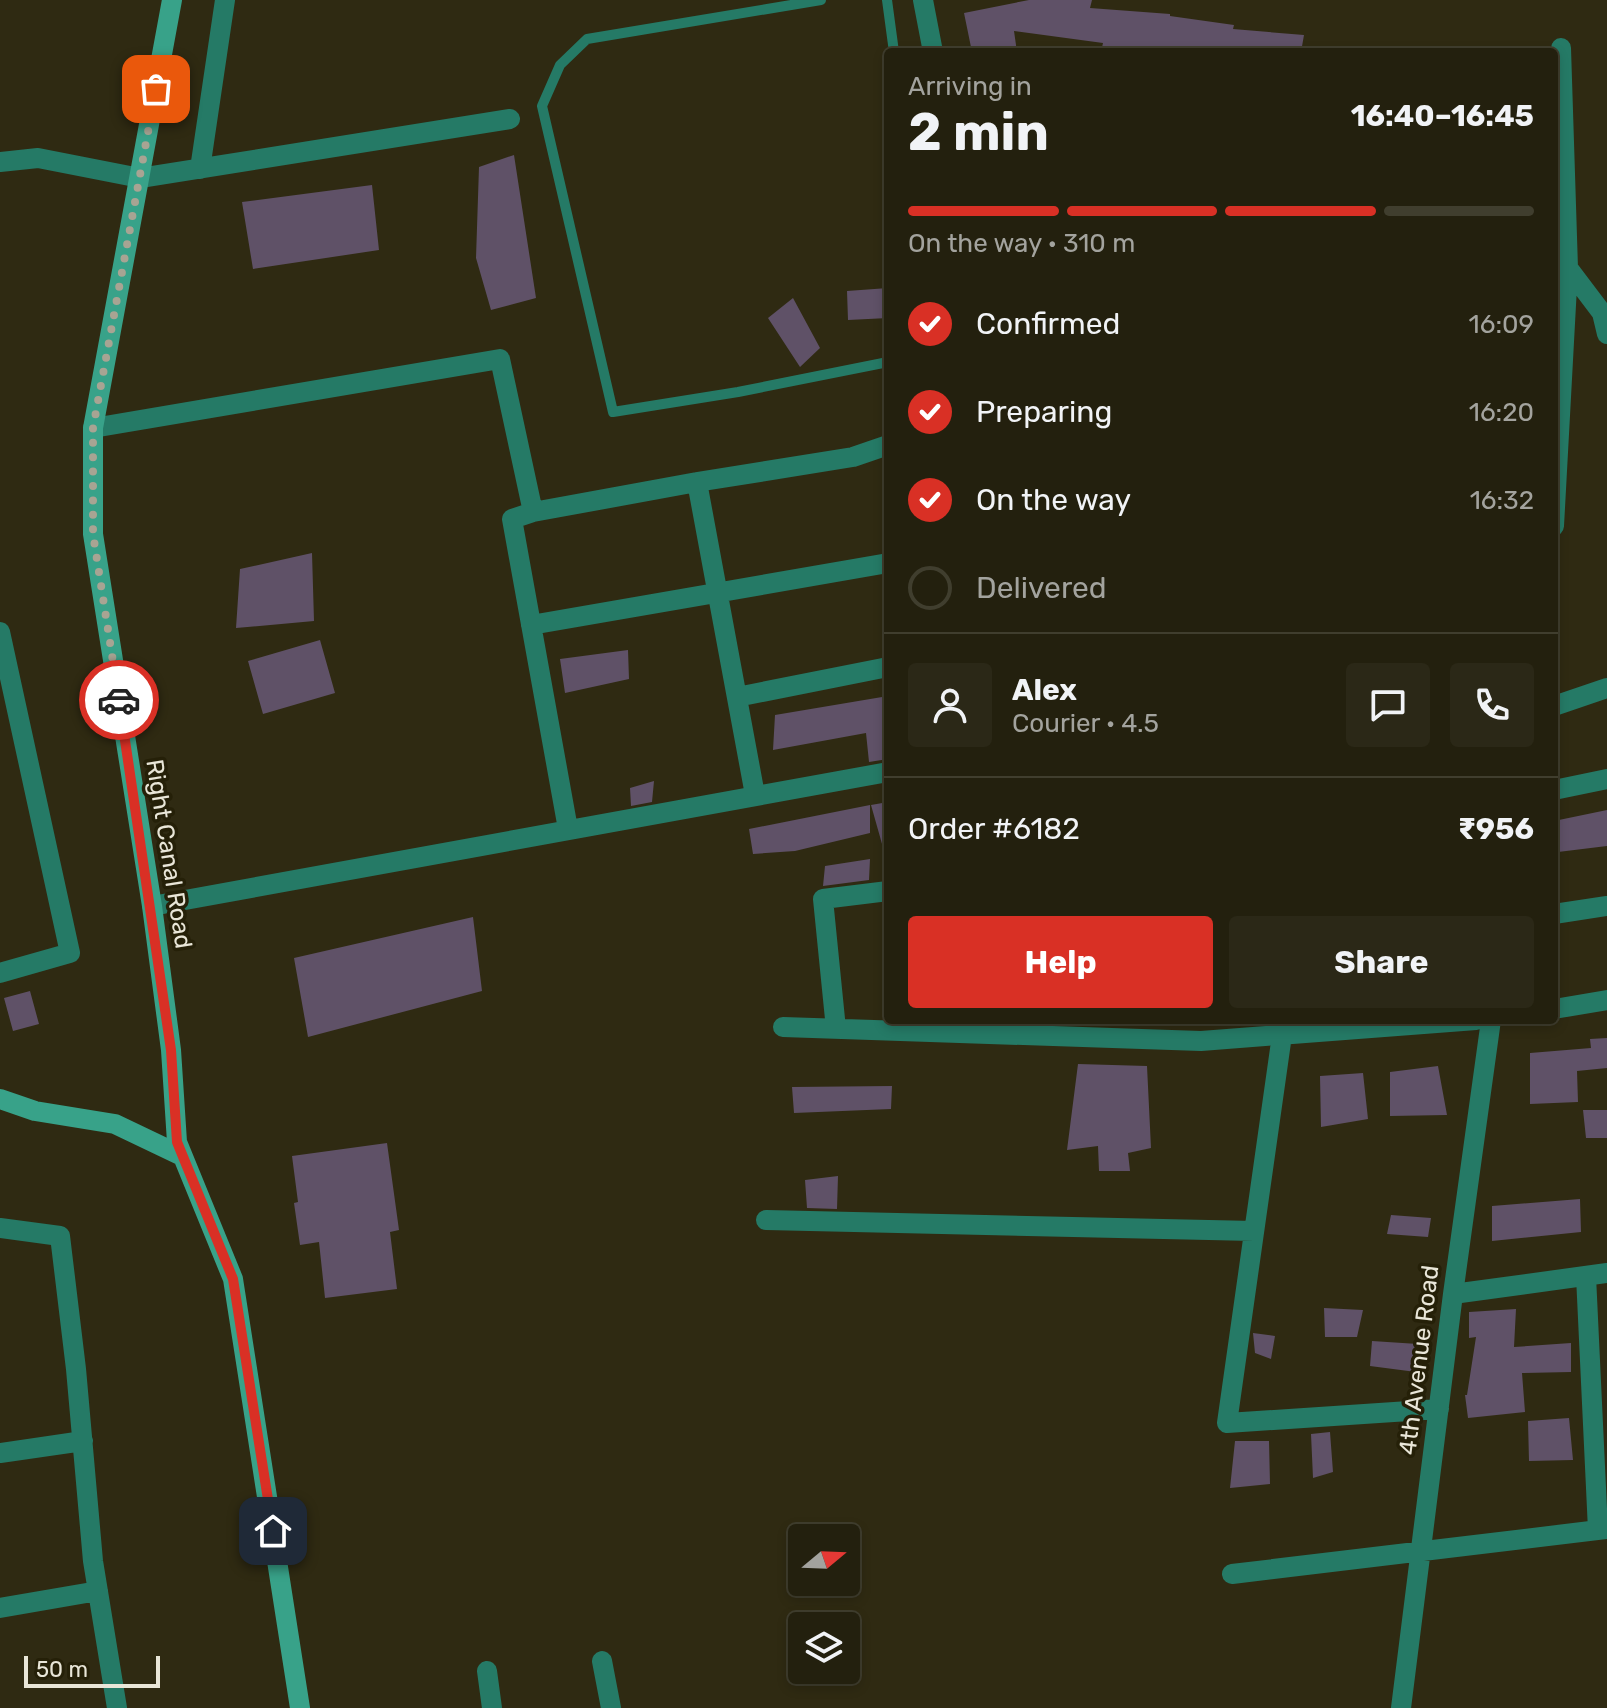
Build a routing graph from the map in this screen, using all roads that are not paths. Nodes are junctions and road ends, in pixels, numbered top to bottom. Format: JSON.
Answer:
{"nodes":[{"id":1,"x":172,"y":0,"type":"edge"},
{"id":2,"x":225,"y":0,"type":"edge"},
{"id":3,"x":821,"y":0,"type":"edge"},
{"id":4,"x":887,"y":0,"type":"edge"},
{"id":5,"x":923,"y":0,"type":"edge"},
{"id":6,"x":893,"y":48,"type":"edge"},
{"id":7,"x":932,"y":48,"type":"edge"},
{"id":8,"x":1561,"y":48,"type":"dead end"},
{"id":9,"x":510,"y":119,"type":"dead end"},
{"id":10,"x":0,"y":162,"type":"edge"},
{"id":11,"x":200,"y":169,"type":"junction"},
{"id":12,"x":140,"y":178,"type":"junction"},
{"id":13,"x":1561,"y":269,"type":"edge"},
{"id":14,"x":1607,"y":334,"type":"edge"},
{"id":15,"x":884,"y":363,"type":"edge"},
{"id":16,"x":1558,"y":379,"type":"edge"},
{"id":17,"x":93,"y":428,"type":"junction"},
{"id":18,"x":884,"y":446,"type":"edge"},
{"id":19,"x":697,"y":482,"type":"junction"},
{"id":20,"x":533,"y":512,"type":"junction"},
{"id":21,"x":884,"y":564,"type":"edge"},
{"id":22,"x":718,"y":593,"type":"junction"},
{"id":23,"x":531,"y":625,"type":"junction"},
{"id":24,"x":0,"y":632,"type":"edge"},
{"id":25,"x":884,"y":668,"type":"edge"},
{"id":26,"x":1607,"y":688,"type":"edge"},
{"id":27,"x":737,"y":697,"type":"junction"},
{"id":28,"x":1558,"y":705,"type":"edge"},
{"id":29,"x":884,"y":773,"type":"edge"},
{"id":30,"x":1607,"y":779,"type":"edge"},
{"id":31,"x":1558,"y":789,"type":"edge"},
{"id":32,"x":755,"y":795,"type":"junction"},
{"id":33,"x":568,"y":829,"type":"junction"},
{"id":34,"x":884,"y":891,"type":"edge"},
{"id":35,"x":152,"y":906,"type":"junction"},
{"id":36,"x":1607,"y":906,"type":"edge"},
{"id":37,"x":1558,"y":913,"type":"edge"},
{"id":38,"x":0,"y":973,"type":"edge"},
{"id":39,"x":1607,"y":1000,"type":"edge"},
{"id":40,"x":1558,"y":1008,"type":"edge"},
{"id":41,"x":1424,"y":1024,"type":"edge"},
{"id":42,"x":1490,"y":1024,"type":"edge"},
{"id":43,"x":783,"y":1027,"type":"dead end"},
{"id":44,"x":1040,"y":1028,"type":"edge"},
{"id":45,"x":836,"y":1029,"type":"junction"},
{"id":46,"x":1282,"y":1035,"type":"junction"},
{"id":47,"x":0,"y":1099,"type":"edge"},
{"id":48,"x":182,"y":1156,"type":"junction"},
{"id":49,"x":766,"y":1220,"type":"dead end"},
{"id":50,"x":0,"y":1228,"type":"edge"},
{"id":51,"x":1254,"y":1231,"type":"junction"},
{"id":52,"x":1607,"y":1273,"type":"edge"},
{"id":53,"x":1586,"y":1276,"type":"junction"},
{"id":54,"x":1453,"y":1294,"type":"junction"},
{"id":55,"x":1599,"y":1393,"type":"edge"},
{"id":56,"x":1439,"y":1409,"type":"junction"},
{"id":57,"x":83,"y":1441,"type":"junction"},
{"id":58,"x":0,"y":1453,"type":"edge"},
{"id":59,"x":1603,"y":1529,"type":"edge"},
{"id":60,"x":1420,"y":1553,"type":"junction"},
{"id":61,"x":1232,"y":1574,"type":"dead end"},
{"id":62,"x":98,"y":1591,"type":"junction"},
{"id":63,"x":0,"y":1608,"type":"edge"},
{"id":64,"x":602,"y":1661,"type":"dead end"},
{"id":65,"x":487,"y":1671,"type":"dead end"},
{"id":66,"x":117,"y":1708,"type":"edge"},
{"id":67,"x":300,"y":1708,"type":"edge"},
{"id":68,"x":492,"y":1708,"type":"edge"},
{"id":69,"x":611,"y":1708,"type":"edge"},
{"id":70,"x":1401,"y":1708,"type":"edge"}],
"edges":[{"from":1,"to":12,"type":"street","name":"Right Canal Road"},
{"from":2,"to":11,"type":"street"},
{"from":3,"to":15,"type":"lane"},
{"from":4,"to":6,"type":"lane"},
{"from":5,"to":7,"type":"street"},
{"from":8,"to":13,"type":"street"},
{"from":9,"to":11,"type":"street"},
{"from":10,"to":12,"type":"street"},
{"from":11,"to":12,"type":"street"},
{"from":12,"to":17,"type":"street","name":"Right Canal Road"},
{"from":13,"to":14,"type":"street"},
{"from":13,"to":16,"type":"street"},
{"from":17,"to":20,"type":"street"},
{"from":17,"to":35,"type":"street","name":"Right Canal Road"},
{"from":18,"to":19,"type":"street"},
{"from":19,"to":20,"type":"street"},
{"from":19,"to":22,"type":"street"},
{"from":20,"to":23,"type":"street"},
{"from":21,"to":22,"type":"street"},
{"from":22,"to":23,"type":"street"},
{"from":22,"to":27,"type":"street"},
{"from":23,"to":33,"type":"street"},
{"from":24,"to":38,"type":"street"},
{"from":25,"to":27,"type":"street"},
{"from":26,"to":28,"type":"street"},
{"from":27,"to":32,"type":"street"},
{"from":29,"to":32,"type":"street"},
{"from":30,"to":31,"type":"street"},
{"from":32,"to":33,"type":"street"},
{"from":33,"to":35,"type":"street"},
{"from":34,"to":45,"type":"street"},
{"from":35,"to":48,"type":"street","name":"Right Canal Road"},
{"from":36,"to":37,"type":"street"},
{"from":39,"to":40,"type":"street"},
{"from":41,"to":46,"type":"street"},
{"from":42,"to":54,"type":"street","name":"4th Avenue Road"},
{"from":43,"to":45,"type":"street"},
{"from":44,"to":45,"type":"street"},
{"from":44,"to":46,"type":"street"},
{"from":46,"to":51,"type":"street"},
{"from":47,"to":48,"type":"street"},
{"from":48,"to":67,"type":"street","name":"Right Canal Road"},
{"from":49,"to":51,"type":"street"},
{"from":50,"to":57,"type":"street"},
{"from":51,"to":56,"type":"street"},
{"from":52,"to":53,"type":"street"},
{"from":53,"to":54,"type":"street"},
{"from":53,"to":55,"type":"street"},
{"from":54,"to":56,"type":"street","name":"4th Avenue Road"},
{"from":55,"to":59,"type":"street"},
{"from":56,"to":60,"type":"street","name":"4th Avenue Road"},
{"from":57,"to":58,"type":"street"},
{"from":57,"to":62,"type":"street"},
{"from":59,"to":60,"type":"street"},
{"from":60,"to":61,"type":"street"},
{"from":60,"to":70,"type":"street","name":"4th Avenue Road"},
{"from":62,"to":63,"type":"street"},
{"from":62,"to":66,"type":"street"},
{"from":64,"to":69,"type":"street"},
{"from":65,"to":68,"type":"street"}]}
